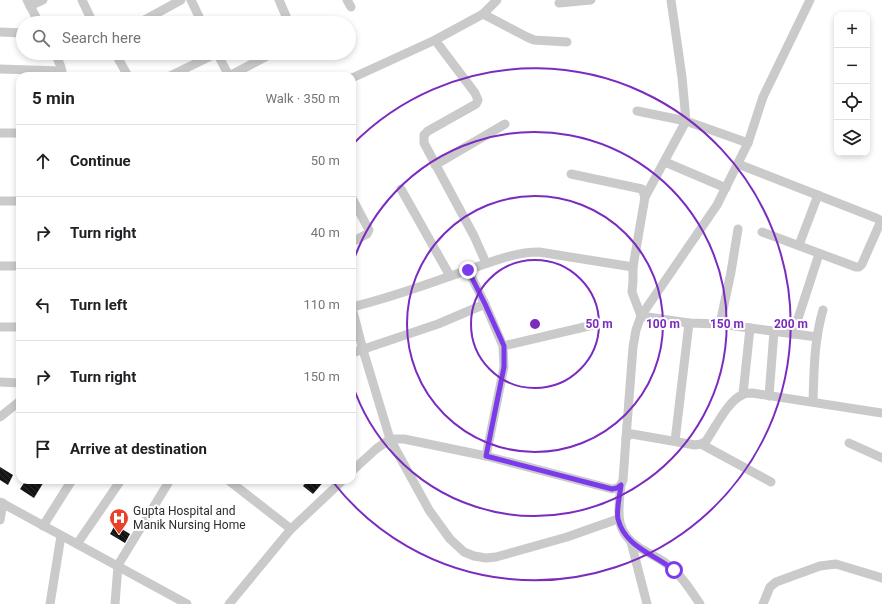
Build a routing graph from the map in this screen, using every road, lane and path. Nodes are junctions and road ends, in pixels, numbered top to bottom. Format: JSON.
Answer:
{"nodes":[{"id":1,"x":42,"y":0,"type":"edge"},
{"id":2,"x":82,"y":0,"type":"edge"},
{"id":3,"x":181,"y":0,"type":"edge"},
{"id":4,"x":191,"y":0,"type":"edge"},
{"id":5,"x":279,"y":0,"type":"edge"},
{"id":6,"x":497,"y":0,"type":"edge"},
{"id":7,"x":591,"y":0,"type":"edge"},
{"id":8,"x":671,"y":0,"type":"edge"},
{"id":9,"x":810,"y":0,"type":"edge"},
{"id":10,"x":28,"y":3,"type":"edge"},
{"id":11,"x":559,"y":3,"type":"dead end"},
{"id":12,"x":483,"y":14,"type":"junction"},
{"id":13,"x":35,"y":16,"type":"edge"},
{"id":14,"x":89,"y":16,"type":"edge"},
{"id":15,"x":151,"y":16,"type":"edge"},
{"id":16,"x":199,"y":16,"type":"edge"},
{"id":17,"x":287,"y":16,"type":"edge"},
{"id":18,"x":0,"y":32,"type":"edge"},
{"id":19,"x":16,"y":33,"type":"edge"},
{"id":20,"x":435,"y":40,"type":"junction"},
{"id":21,"x":567,"y":42,"type":"dead end"},
{"id":22,"x":57,"y":60,"type":"edge"},
{"id":23,"x":119,"y":60,"type":"edge"},
{"id":24,"x":203,"y":60,"type":"edge"},
{"id":25,"x":221,"y":60,"type":"edge"},
{"id":26,"x":260,"y":60,"type":"edge"},
{"id":27,"x":0,"y":69,"type":"edge"},
{"id":28,"x":37,"y":72,"type":"edge"},
{"id":29,"x":61,"y":72,"type":"edge"},
{"id":30,"x":126,"y":72,"type":"edge"},
{"id":31,"x":178,"y":72,"type":"edge"},
{"id":32,"x":227,"y":72,"type":"edge"},
{"id":33,"x":237,"y":72,"type":"edge"},
{"id":34,"x":356,"y":76,"type":"edge"},
{"id":35,"x":637,"y":111,"type":"dead end"},
{"id":36,"x":686,"y":121,"type":"junction"},
{"id":37,"x":505,"y":124,"type":"dead end"},
{"id":38,"x":0,"y":133,"type":"edge"},
{"id":39,"x":16,"y":133,"type":"edge"},
{"id":40,"x":748,"y":143,"type":"junction"},
{"id":41,"x":665,"y":162,"type":"junction"},
{"id":42,"x":738,"y":164,"type":"junction"},
{"id":43,"x":435,"y":165,"type":"junction"},
{"id":44,"x":571,"y":174,"type":"dead end"},
{"id":45,"x":401,"y":188,"type":"dead end"},
{"id":46,"x":726,"y":188,"type":"junction"},
{"id":47,"x":818,"y":195,"type":"junction"},
{"id":48,"x":645,"y":197,"type":"junction"},
{"id":49,"x":0,"y":201,"type":"edge"},
{"id":50,"x":16,"y":201,"type":"edge"},
{"id":51,"x":356,"y":206,"type":"edge"},
{"id":52,"x":738,"y":229,"type":"dead end"},
{"id":53,"x":762,"y":232,"type":"dead end"},
{"id":54,"x":356,"y":240,"type":"edge"},
{"id":55,"x":798,"y":245,"type":"junction"},
{"id":56,"x":819,"y":254,"type":"junction"},
{"id":57,"x":486,"y":263,"type":"junction"},
{"id":58,"x":0,"y":266,"type":"edge"},
{"id":59,"x":16,"y":266,"type":"edge"},
{"id":60,"x":633,"y":267,"type":"junction"},
{"id":61,"x":468,"y":270,"type":"junction"},
{"id":62,"x":450,"y":276,"type":"junction"},
{"id":63,"x":485,"y":304,"type":"junction"},
{"id":64,"x":356,"y":307,"type":"edge"},
{"id":65,"x":823,"y":310,"type":"dead end"},
{"id":66,"x":642,"y":316,"type":"junction"},
{"id":67,"x":356,"y":323,"type":"edge"},
{"id":68,"x":689,"y":323,"type":"junction"},
{"id":69,"x":720,"y":324,"type":"junction"},
{"id":70,"x":593,"y":325,"type":"dead end"},
{"id":71,"x":0,"y":327,"type":"edge"},
{"id":72,"x":16,"y":327,"type":"edge"},
{"id":73,"x":750,"y":328,"type":"junction"},
{"id":74,"x":774,"y":331,"type":"junction"},
{"id":75,"x":792,"y":334,"type":"junction"},
{"id":76,"x":817,"y":337,"type":"junction"},
{"id":77,"x":504,"y":346,"type":"junction"},
{"id":78,"x":363,"y":350,"type":"junction"},
{"id":79,"x":356,"y":352,"type":"edge"},
{"id":80,"x":0,"y":382,"type":"edge"},
{"id":81,"x":16,"y":383,"type":"edge"},
{"id":82,"x":743,"y":394,"type":"junction"},
{"id":83,"x":769,"y":396,"type":"junction"},
{"id":84,"x":813,"y":402,"type":"junction"},
{"id":85,"x":16,"y":404,"type":"edge"},
{"id":86,"x":882,"y":413,"type":"edge"},
{"id":87,"x":0,"y":417,"type":"edge"},
{"id":88,"x":626,"y":438,"type":"junction"},
{"id":89,"x":390,"y":439,"type":"junction"},
{"id":90,"x":675,"y":441,"type":"junction"},
{"id":91,"x":849,"y":443,"type":"dead end"},
{"id":92,"x":701,"y":444,"type":"junction"},
{"id":93,"x":486,"y":456,"type":"junction"},
{"id":94,"x":882,"y":458,"type":"edge"},
{"id":95,"x":356,"y":468,"type":"edge"},
{"id":96,"x":771,"y":482,"type":"dead end"},
{"id":97,"x":69,"y":484,"type":"edge"},
{"id":98,"x":118,"y":484,"type":"edge"},
{"id":99,"x":168,"y":484,"type":"edge"},
{"id":100,"x":233,"y":484,"type":"edge"},
{"id":101,"x":339,"y":484,"type":"edge"},
{"id":102,"x":621,"y":485,"type":"junction"},
{"id":103,"x":2,"y":502,"type":"edge"},
{"id":104,"x":618,"y":519,"type":"junction"},
{"id":105,"x":0,"y":520,"type":"edge"},
{"id":106,"x":43,"y":526,"type":"junction"},
{"id":107,"x":292,"y":529,"type":"junction"},
{"id":108,"x":61,"y":536,"type":"junction"},
{"id":109,"x":630,"y":542,"type":"junction"},
{"id":110,"x":77,"y":544,"type":"junction"},
{"id":111,"x":118,"y":565,"type":"junction"},
{"id":112,"x":882,"y":578,"type":"edge"},
{"id":113,"x":183,"y":603,"type":"edge"},
{"id":114,"x":50,"y":604,"type":"edge"},
{"id":115,"x":115,"y":604,"type":"edge"},
{"id":116,"x":229,"y":604,"type":"edge"},
{"id":117,"x":647,"y":604,"type":"edge"},
{"id":118,"x":700,"y":604,"type":"edge"},
{"id":119,"x":763,"y":604,"type":"edge"}],
"edges":[{"from":1,"to":10,"type":"street"},
{"from":2,"to":14,"type":"street"},
{"from":3,"to":15,"type":"street"},
{"from":4,"to":16,"type":"street"},
{"from":5,"to":17,"type":"street"},
{"from":6,"to":12,"type":"street"},
{"from":7,"to":11,"type":"street"},
{"from":8,"to":36,"type":"street"},
{"from":9,"to":40,"type":"street"},
{"from":10,"to":13,"type":"street"},
{"from":12,"to":20,"type":"street"},
{"from":12,"to":21,"type":"street"},
{"from":18,"to":19,"type":"street"},
{"from":20,"to":34,"type":"street"},
{"from":20,"to":43,"type":"street"},
{"from":22,"to":29,"type":"street"},
{"from":23,"to":30,"type":"street"},
{"from":24,"to":31,"type":"street"},
{"from":25,"to":32,"type":"street"},
{"from":26,"to":33,"type":"street"},
{"from":27,"to":28,"type":"street"},
{"from":35,"to":36,"type":"street"},
{"from":36,"to":40,"type":"street"},
{"from":36,"to":41,"type":"street"},
{"from":37,"to":43,"type":"street"},
{"from":38,"to":39,"type":"street"},
{"from":40,"to":42,"type":"street"},
{"from":41,"to":46,"type":"street"},
{"from":41,"to":48,"type":"street"},
{"from":42,"to":46,"type":"street"},
{"from":42,"to":47,"type":"street"},
{"from":43,"to":57,"type":"street"},
{"from":44,"to":48,"type":"street"},
{"from":45,"to":62,"type":"street"},
{"from":46,"to":66,"type":"street"},
{"from":47,"to":55,"type":"street"},
{"from":47,"to":56,"type":"street"},
{"from":48,"to":60,"type":"street"},
{"from":49,"to":50,"type":"street"},
{"from":51,"to":54,"type":"street"},
{"from":52,"to":69,"type":"street"},
{"from":53,"to":55,"type":"street"},
{"from":55,"to":56,"type":"street"},
{"from":56,"to":75,"type":"street"},
{"from":57,"to":60,"type":"street"},
{"from":57,"to":61,"type":"street"},
{"from":58,"to":59,"type":"street"},
{"from":60,"to":66,"type":"street"},
{"from":61,"to":62,"type":"street"},
{"from":61,"to":63,"type":"street"},
{"from":62,"to":64,"type":"street"},
{"from":63,"to":77,"type":"street"},
{"from":63,"to":78,"type":"street"},
{"from":65,"to":76,"type":"street"},
{"from":66,"to":68,"type":"street"},
{"from":66,"to":88,"type":"street"},
{"from":67,"to":78,"type":"street"},
{"from":68,"to":69,"type":"street"},
{"from":68,"to":90,"type":"street"},
{"from":69,"to":73,"type":"street"},
{"from":70,"to":77,"type":"street"},
{"from":71,"to":72,"type":"street"},
{"from":73,"to":74,"type":"street"},
{"from":73,"to":82,"type":"street"},
{"from":74,"to":75,"type":"street"},
{"from":74,"to":83,"type":"street"},
{"from":75,"to":76,"type":"street"},
{"from":76,"to":84,"type":"street"},
{"from":77,"to":93,"type":"street"},
{"from":78,"to":79,"type":"street"},
{"from":78,"to":89,"type":"street"},
{"from":80,"to":81,"type":"street"},
{"from":82,"to":83,"type":"street"},
{"from":82,"to":92,"type":"street"},
{"from":83,"to":84,"type":"street"},
{"from":84,"to":86,"type":"street"},
{"from":85,"to":87,"type":"street"},
{"from":88,"to":90,"type":"street"},
{"from":88,"to":102,"type":"street"},
{"from":89,"to":93,"type":"street"},
{"from":89,"to":95,"type":"street"},
{"from":89,"to":104,"type":"street"},
{"from":90,"to":92,"type":"street"},
{"from":91,"to":94,"type":"street"},
{"from":92,"to":96,"type":"street"},
{"from":93,"to":102,"type":"street"},
{"from":97,"to":106,"type":"street"},
{"from":98,"to":110,"type":"street"},
{"from":99,"to":111,"type":"street"},
{"from":100,"to":107,"type":"street"},
{"from":101,"to":107,"type":"street"},
{"from":102,"to":104,"type":"street"},
{"from":103,"to":105,"type":"street"},
{"from":103,"to":106,"type":"street"},
{"from":104,"to":109,"type":"street"},
{"from":106,"to":108,"type":"street"},
{"from":107,"to":116,"type":"street"},
{"from":108,"to":110,"type":"street"},
{"from":108,"to":114,"type":"street"},
{"from":109,"to":117,"type":"street"},
{"from":109,"to":118,"type":"street"},
{"from":110,"to":111,"type":"street"},
{"from":111,"to":113,"type":"street"},
{"from":111,"to":115,"type":"street"},
{"from":112,"to":119,"type":"street"}]}
